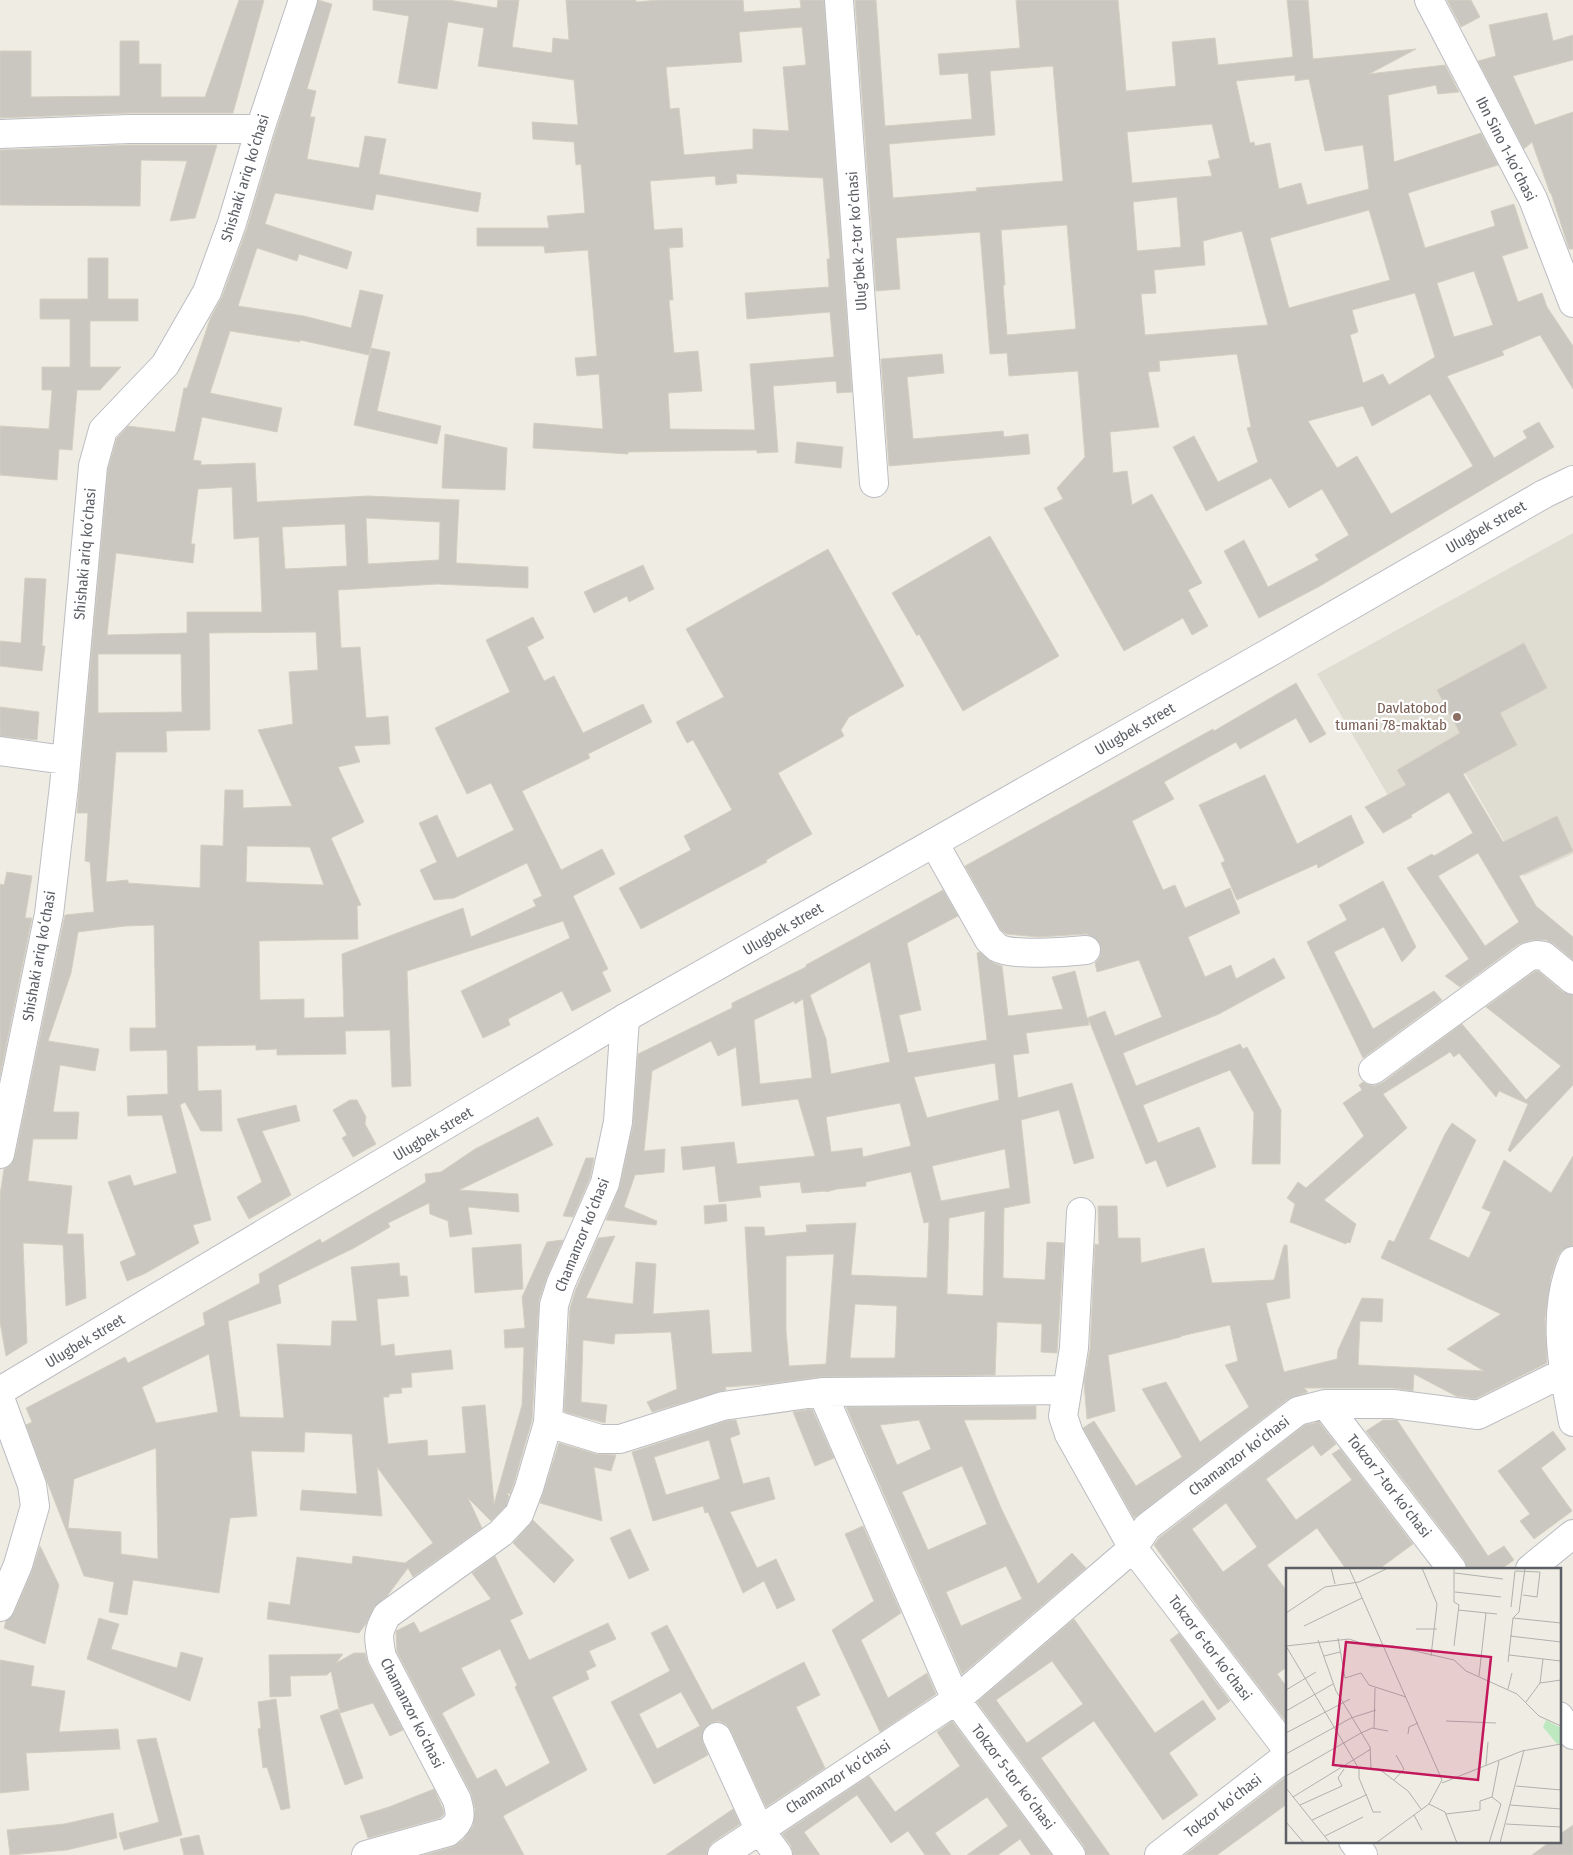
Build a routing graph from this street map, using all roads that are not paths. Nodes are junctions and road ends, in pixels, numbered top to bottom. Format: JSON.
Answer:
{"nodes":[{"id":1,"x":303,"y":0,"type":"edge"},
{"id":2,"x":839,"y":0,"type":"edge"},
{"id":3,"x":1429,"y":0,"type":"edge"},
{"id":4,"x":260,"y":129,"type":"junction"},
{"id":5,"x":0,"y":134,"type":"edge"},
{"id":6,"x":1573,"y":303,"type":"edge"},
{"id":7,"x":1573,"y":480,"type":"edge"},
{"id":8,"x":874,"y":483,"type":"dead end"},
{"id":9,"x":0,"y":751,"type":"edge"},
{"id":10,"x":65,"y":760,"type":"junction"},
{"id":11,"x":934,"y":843,"type":"junction"},
{"id":12,"x":1086,"y":950,"type":"dead end"},
{"id":13,"x":1573,"y":980,"type":"edge"},
{"id":14,"x":625,"y":1018,"type":"junction"},
{"id":15,"x":1373,"y":1070,"type":"dead end"},
{"id":16,"x":0,"y":1154,"type":"edge"},
{"id":17,"x":1081,"y":1212,"type":"dead end"},
{"id":18,"x":1573,"y":1261,"type":"edge"},
{"id":19,"x":1564,"y":1373,"type":"junction"},
{"id":20,"x":1066,"y":1390,"type":"junction"},
{"id":21,"x":0,"y":1391,"type":"edge"},
{"id":22,"x":822,"y":1392,"type":"junction"},
{"id":23,"x":0,"y":1398,"type":"edge"},
{"id":24,"x":1325,"y":1404,"type":"junction"},
{"id":25,"x":1573,"y":1422,"type":"edge"},
{"id":26,"x":548,"y":1424,"type":"junction"},
{"id":27,"x":1573,"y":1534,"type":"edge"},
{"id":28,"x":1133,"y":1548,"type":"junction"},
{"id":29,"x":1451,"y":1568,"type":"edge"},
{"id":30,"x":1531,"y":1568,"type":"edge"},
{"id":31,"x":0,"y":1607,"type":"edge"},
{"id":32,"x":956,"y":1700,"type":"junction"},
{"id":33,"x":1560,"y":1717,"type":"edge"},
{"id":34,"x":1573,"y":1735,"type":"edge"},
{"id":35,"x":717,"y":1736,"type":"dead end"},
{"id":36,"x":1286,"y":1748,"type":"edge"},
{"id":37,"x":1286,"y":1757,"type":"edge"},
{"id":38,"x":759,"y":1829,"type":"junction"},
{"id":39,"x":1354,"y":1842,"type":"edge"},
{"id":40,"x":366,"y":1855,"type":"edge"},
{"id":41,"x":722,"y":1855,"type":"edge"},
{"id":42,"x":778,"y":1855,"type":"edge"},
{"id":43,"x":1071,"y":1855,"type":"edge"},
{"id":44,"x":1159,"y":1855,"type":"edge"},
{"id":45,"x":1363,"y":1855,"type":"edge"}],
"edges":[{"from":1,"to":4,"type":"street","name":"Shishaki ariq koʻchasi"},
{"from":2,"to":8,"type":"street","name":"Ulugʼbek 2-tor koʼchasi"},
{"from":3,"to":6,"type":"street","name":"Ibn Sino 1-koʼchasi"},
{"from":4,"to":5,"type":"street"},
{"from":4,"to":10,"type":"street","name":"Shishaki ariq koʻchasi"},
{"from":7,"to":11,"type":"street","name":"Ulugbek street"},
{"from":9,"to":10,"type":"street"},
{"from":10,"to":16,"type":"street","name":"Shishaki ariq koʻchasi"},
{"from":11,"to":12,"type":"street"},
{"from":11,"to":14,"type":"street","name":"Ulugbek street"},
{"from":13,"to":15,"type":"street"},
{"from":14,"to":21,"type":"street","name":"Ulugbek street"},
{"from":14,"to":26,"type":"street","name":"Chamanzor koʻchasi"},
{"from":17,"to":20,"type":"street"},
{"from":18,"to":19,"type":"street"},
{"from":19,"to":24,"type":"street","name":"Chamanzor koʻchasi"},
{"from":19,"to":25,"type":"street"},
{"from":20,"to":22,"type":"street"},
{"from":20,"to":28,"type":"street"},
{"from":22,"to":26,"type":"street"},
{"from":22,"to":32,"type":"street"},
{"from":23,"to":31,"type":"street"},
{"from":24,"to":28,"type":"street","name":"Chamanzor koʻchasi"},
{"from":24,"to":29,"type":"street","name":"Tokzor 7-tor koʼchasi"},
{"from":26,"to":40,"type":"street","name":"Chamanzor koʻchasi"},
{"from":27,"to":30,"type":"street"},
{"from":28,"to":32,"type":"street","name":"Chamanzor koʻchasi"},
{"from":28,"to":36,"type":"street","name":"Tokzor 6-tor koʼchasi"},
{"from":32,"to":38,"type":"street","name":"Chamanzor koʻchasi"},
{"from":32,"to":43,"type":"street","name":"Tokzor 5-tor koʼchasi"},
{"from":33,"to":34,"type":"street"},
{"from":35,"to":38,"type":"street"},
{"from":37,"to":44,"type":"street","name":"Tokzor koʻchasi"},
{"from":38,"to":41,"type":"street","name":"Chamanzor koʻchasi"},
{"from":38,"to":42,"type":"street"},
{"from":39,"to":45,"type":"street"}]}
